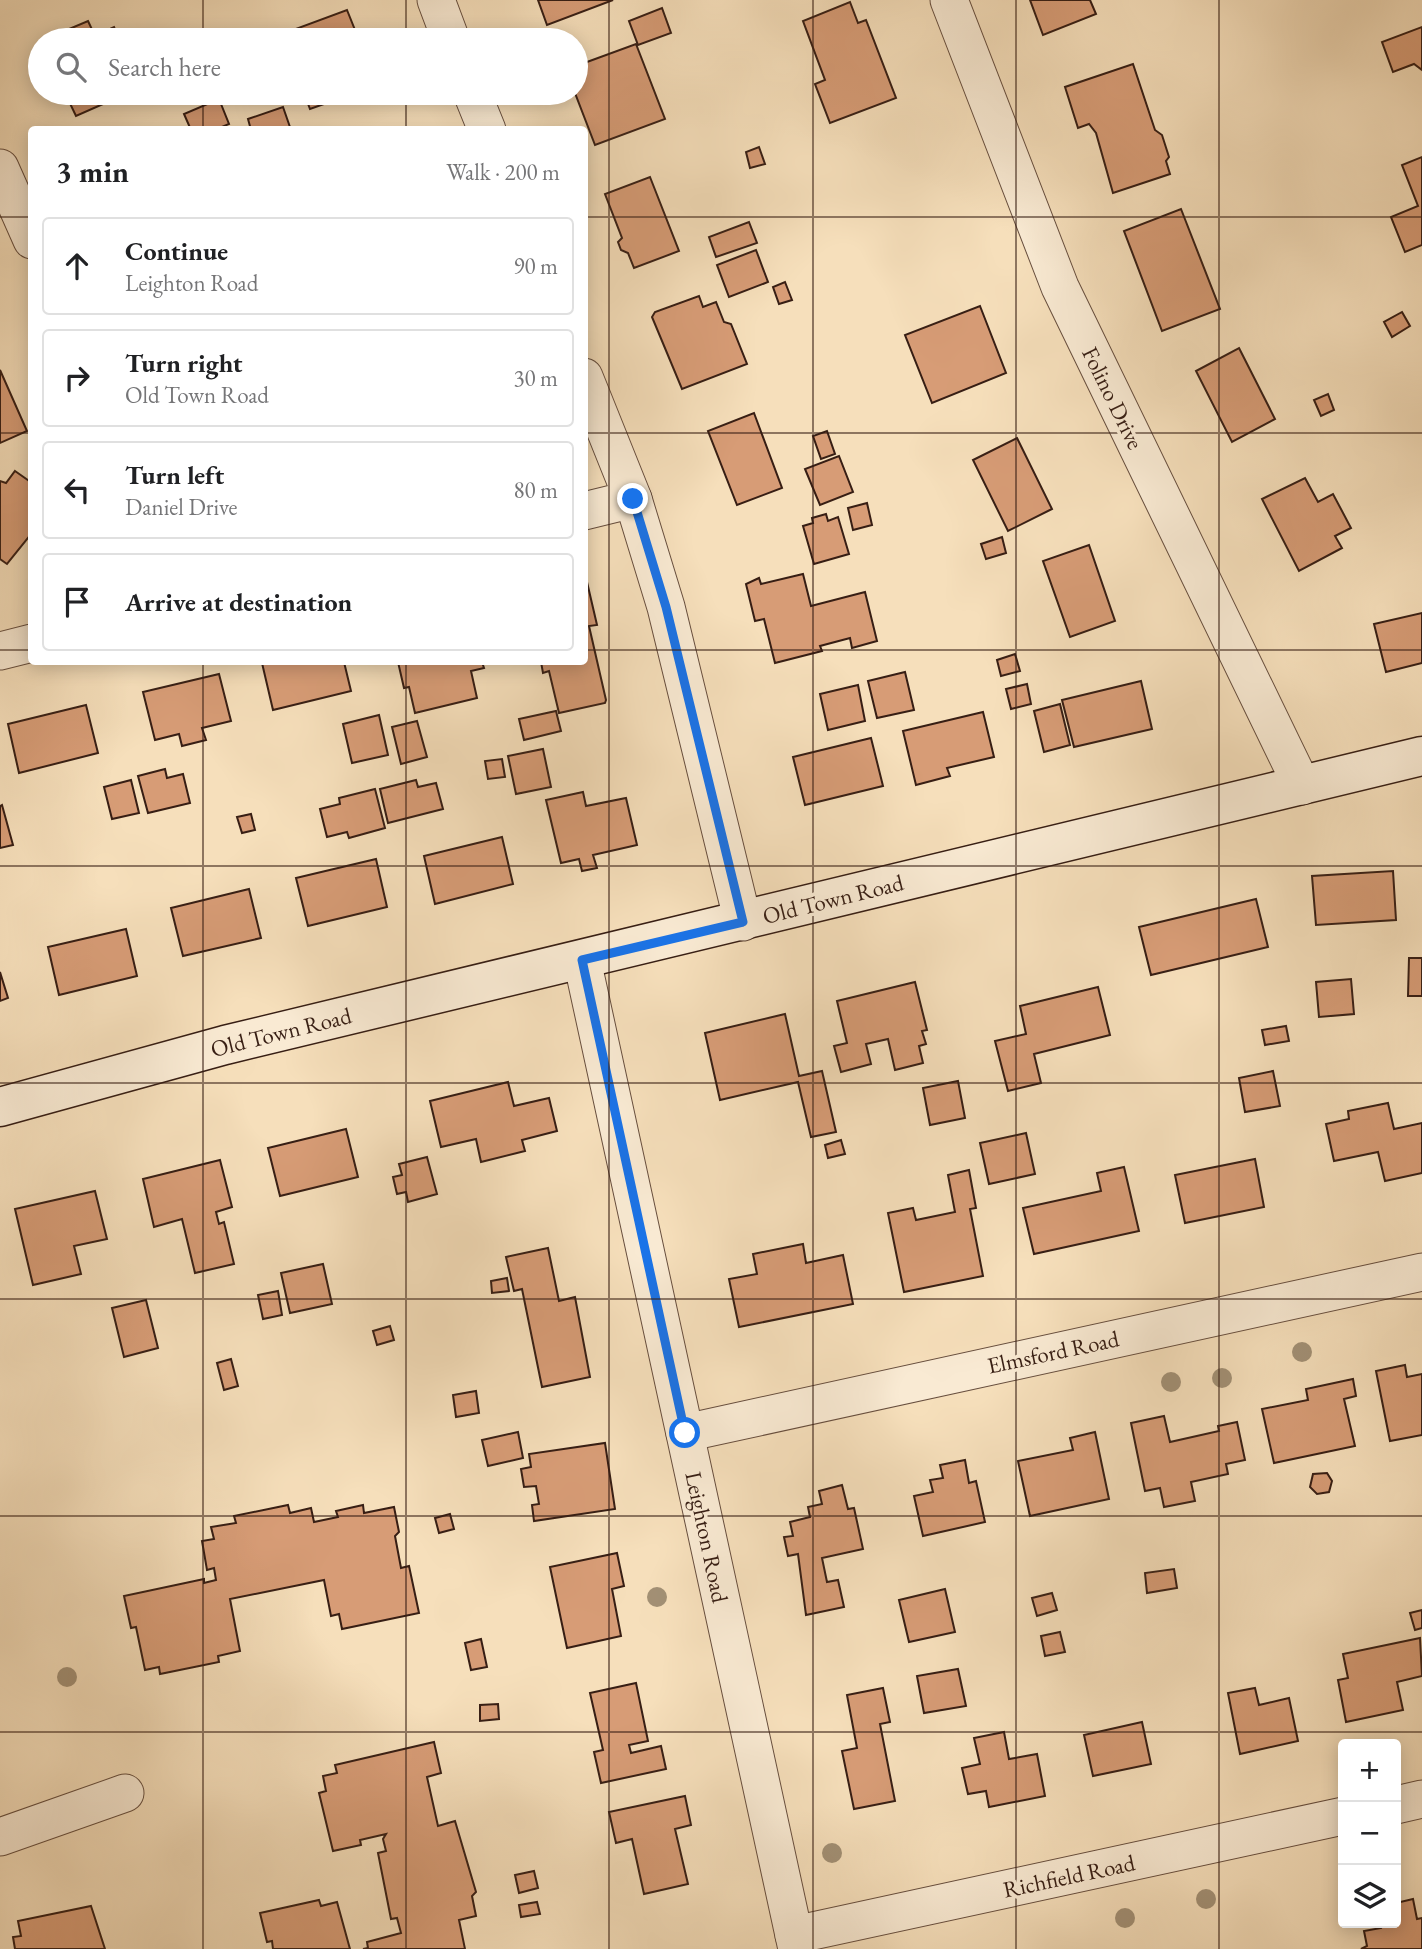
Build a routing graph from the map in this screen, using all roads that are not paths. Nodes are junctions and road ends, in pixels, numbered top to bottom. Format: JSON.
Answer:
{"nodes":[{"id":1,"x":436,"y":0,"type":"edge"},
{"id":2,"x":949,"y":0,"type":"edge"},
{"id":3,"x":447,"y":28,"type":"edge"},
{"id":4,"x":477,"y":105,"type":"edge"},
{"id":5,"x":485,"y":126,"type":"edge"},
{"id":6,"x":0,"y":168,"type":"edge"},
{"id":7,"x":28,"y":231,"type":"edge"},
{"id":8,"x":588,"y":387,"type":"edge"},
{"id":9,"x":633,"y":499,"type":"junction"},
{"id":10,"x":588,"y":509,"type":"edge"},
{"id":11,"x":28,"y":644,"type":"edge"},
{"id":12,"x":0,"y":651,"type":"edge"},
{"id":13,"x":1422,"y":756,"type":"edge"},
{"id":14,"x":1302,"y":786,"type":"junction"},
{"id":15,"x":743,"y":922,"type":"junction"},
{"id":16,"x":582,"y":960,"type":"junction"},
{"id":17,"x":0,"y":1107,"type":"edge"},
{"id":18,"x":1422,"y":1272,"type":"edge"},
{"id":19,"x":685,"y":1433,"type":"junction"},
{"id":20,"x":125,"y":1793,"type":"dead end"},
{"id":21,"x":1422,"y":1799,"type":"edge"},
{"id":22,"x":1401,"y":1804,"type":"edge"},
{"id":23,"x":1338,"y":1817,"type":"edge"},
{"id":24,"x":0,"y":1837,"type":"edge"},
{"id":25,"x":795,"y":1942,"type":"edge"}],
"edges":[{"from":1,"to":3,"type":"street"},
{"from":2,"to":14,"type":"street","name":"Folino Drive"},
{"from":4,"to":5,"type":"street"},
{"from":6,"to":7,"type":"street"},
{"from":8,"to":9,"type":"street"},
{"from":9,"to":10,"type":"street"},
{"from":9,"to":15,"type":"street"},
{"from":11,"to":12,"type":"street"},
{"from":13,"to":14,"type":"main road","name":"Old Town Road"},
{"from":14,"to":15,"type":"main road","name":"Old Town Road"},
{"from":15,"to":16,"type":"main road","name":"Old Town Road"},
{"from":16,"to":17,"type":"main road","name":"Old Town Road"},
{"from":16,"to":19,"type":"street","name":"Leighton Road"},
{"from":18,"to":19,"type":"street","name":"Elmsford Road"},
{"from":19,"to":25,"type":"street","name":"Leighton Road"},
{"from":20,"to":24,"type":"street"},
{"from":21,"to":22,"type":"street"},
{"from":23,"to":25,"type":"street","name":"Richfield Road"}]}
